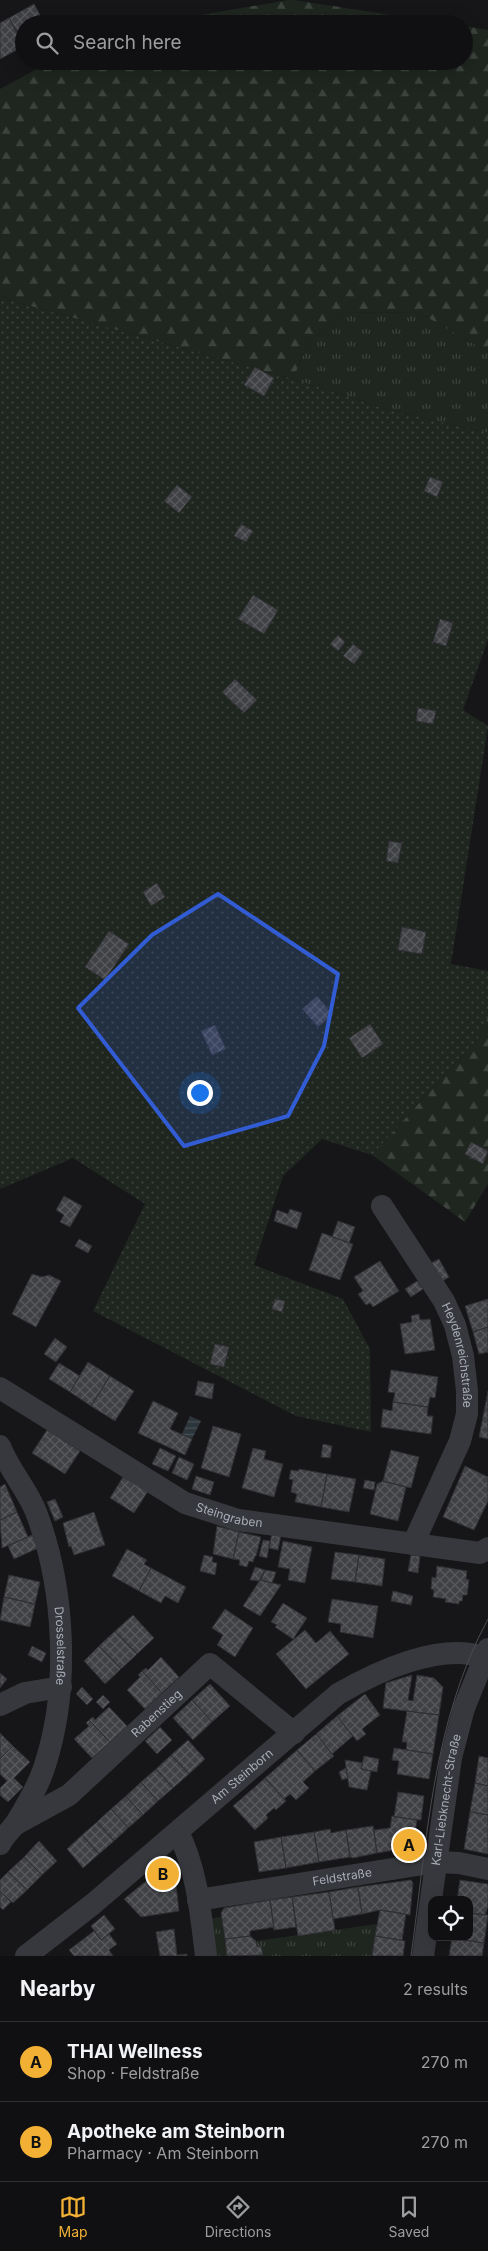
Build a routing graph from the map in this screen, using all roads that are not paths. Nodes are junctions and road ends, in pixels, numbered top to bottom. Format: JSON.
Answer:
{"nodes":[{"id":1,"x":382,"y":1206,"type":"dead end"},
{"id":2,"x":1,"y":1394,"type":"edge"},
{"id":3,"x":0,"y":1446,"type":"edge"},
{"id":4,"x":413,"y":1544,"type":"junction"},
{"id":5,"x":488,"y":1548,"type":"edge"},
{"id":6,"x":486,"y":1653,"type":"edge"},
{"id":7,"x":61,"y":1688,"type":"junction"},
{"id":8,"x":0,"y":1706,"type":"edge"},
{"id":9,"x":294,"y":1733,"type":"junction"},
{"id":10,"x":15,"y":1824,"type":"junction"},
{"id":11,"x":178,"y":1832,"type":"junction"},
{"id":12,"x":0,"y":1844,"type":"edge"},
{"id":13,"x":436,"y":1862,"type":"junction"},
{"id":14,"x":488,"y":1868,"type":"edge"},
{"id":15,"x":198,"y":1900,"type":"junction"},
{"id":16,"x":26,"y":1956,"type":"edge"},
{"id":17,"x":206,"y":1956,"type":"edge"},
{"id":18,"x":423,"y":1956,"type":"edge"}],
"edges":[{"from":1,"to":4,"type":"street","name":"Heydenreichstraße"},
{"from":2,"to":4,"type":"street","name":"Steingraben"},
{"from":3,"to":7,"type":"street","name":"Drosselstraße"},
{"from":4,"to":5,"type":"street","name":"Steingraben"},
{"from":6,"to":9,"type":"street","name":"Am Steinborn"},
{"from":6,"to":13,"type":"street","name":"Karl-Liebknecht-Straße"},
{"from":7,"to":8,"type":"street"},
{"from":7,"to":10,"type":"street","name":"Drosselstraße"},
{"from":9,"to":10,"type":"street","name":"Rabenstieg"},
{"from":9,"to":11,"type":"street","name":"Am Steinborn"},
{"from":10,"to":12,"type":"street","name":"Drosselstraße"},
{"from":11,"to":15,"type":"street"},
{"from":11,"to":16,"type":"street","name":"Am Steinborn"},
{"from":13,"to":14,"type":"street","name":"Feldstraße"},
{"from":13,"to":15,"type":"street","name":"Feldstraße"},
{"from":13,"to":18,"type":"street","name":"Karl-Liebknecht-Straße"},
{"from":15,"to":17,"type":"street"}]}
